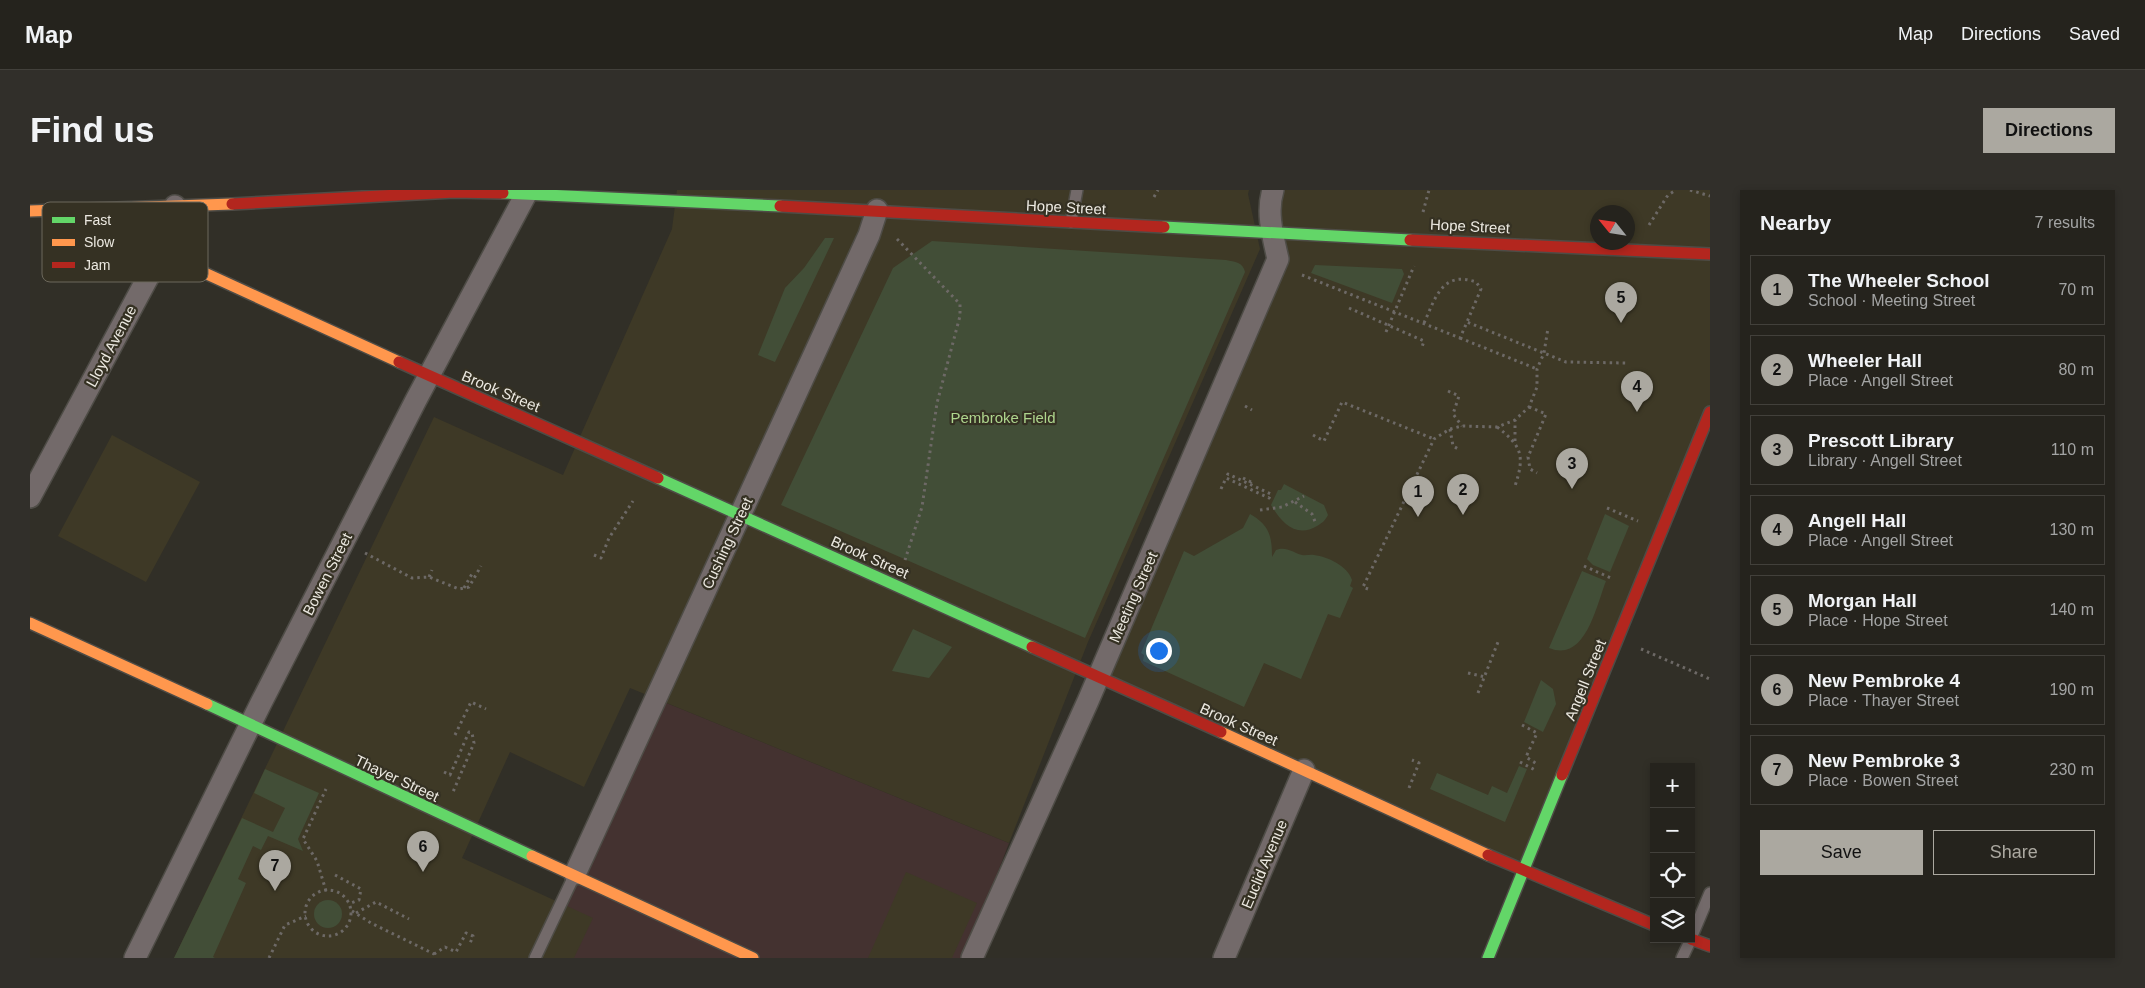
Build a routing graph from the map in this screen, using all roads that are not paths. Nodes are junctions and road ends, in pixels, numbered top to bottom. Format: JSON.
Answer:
{"nodes":[{"id":1,"x":1078,"y":190,"type":"edge"},
{"id":2,"x":1273,"y":190,"type":"edge"},
{"id":3,"x":526,"y":194,"type":"junction"},
{"id":4,"x":176,"y":198,"type":"edge"},
{"id":5,"x":161,"y":202,"type":"edge"},
{"id":6,"x":877,"y":210,"type":"junction"},
{"id":7,"x":1071,"y":222,"type":"junction"},
{"id":8,"x":1272,"y":233,"type":"junction"},
{"id":9,"x":1710,"y":254,"type":"edge"},
{"id":10,"x":208,"y":275,"type":"edge"},
{"id":11,"x":145,"y":282,"type":"edge"},
{"id":12,"x":428,"y":376,"type":"junction"},
{"id":13,"x":1710,"y":412,"type":"edge"},
{"id":14,"x":30,"y":497,"type":"edge"},
{"id":15,"x":740,"y":514,"type":"junction"},
{"id":16,"x":30,"y":623,"type":"edge"},
{"id":17,"x":1098,"y":677,"type":"junction"},
{"id":18,"x":251,"y":724,"type":"junction"},
{"id":19,"x":1304,"y":770,"type":"junction"},
{"id":20,"x":1524,"y":871,"type":"junction"},
{"id":21,"x":575,"y":874,"type":"junction"},
{"id":22,"x":1710,"y":893,"type":"edge"},
{"id":23,"x":1650,"y":923,"type":"edge"},
{"id":24,"x":1695,"y":929,"type":"edge"},
{"id":25,"x":1695,"y":940,"type":"edge"},
{"id":26,"x":1689,"y":943,"type":"edge"},
{"id":27,"x":1710,"y":946,"type":"edge"},
{"id":28,"x":135,"y":958,"type":"edge"},
{"id":29,"x":535,"y":958,"type":"edge"},
{"id":30,"x":753,"y":958,"type":"edge"},
{"id":31,"x":972,"y":958,"type":"edge"},
{"id":32,"x":1224,"y":958,"type":"edge"},
{"id":33,"x":1488,"y":958,"type":"edge"},
{"id":34,"x":1682,"y":958,"type":"edge"}],
"edges":[{"from":1,"to":7,"type":"lane"},
{"from":2,"to":8,"type":"street","name":"Meeting Street"},
{"from":3,"to":4,"type":"street","name":"Hope Street"},
{"from":3,"to":6,"type":"street","name":"Hope Street"},
{"from":3,"to":12,"type":"street","name":"Bowen Street"},
{"from":4,"to":5,"type":"street","name":"Hope Street"},
{"from":6,"to":7,"type":"street","name":"Hope Street"},
{"from":6,"to":15,"type":"street","name":"Cushing Street"},
{"from":7,"to":8,"type":"street","name":"Hope Street"},
{"from":8,"to":9,"type":"street","name":"Hope Street"},
{"from":8,"to":17,"type":"street","name":"Meeting Street"},
{"from":10,"to":12,"type":"street","name":"Brook Street"},
{"from":11,"to":14,"type":"street","name":"Lloyd Avenue"},
{"from":12,"to":15,"type":"street","name":"Brook Street"},
{"from":12,"to":18,"type":"street","name":"Bowen Street"},
{"from":13,"to":20,"type":"street","name":"Angell Street"},
{"from":15,"to":17,"type":"street","name":"Brook Street"},
{"from":15,"to":21,"type":"street","name":"Cushing Street"},
{"from":16,"to":18,"type":"street","name":"Thayer Street"},
{"from":17,"to":19,"type":"street","name":"Brook Street"},
{"from":17,"to":31,"type":"street","name":"Meeting Street"},
{"from":18,"to":21,"type":"street","name":"Thayer Street"},
{"from":18,"to":28,"type":"street","name":"Bowen Street"},
{"from":19,"to":20,"type":"street","name":"Brook Street"},
{"from":19,"to":32,"type":"street","name":"Euclid Avenue"},
{"from":20,"to":23,"type":"street","name":"Brook Street"},
{"from":20,"to":33,"type":"street","name":"Angell Street"},
{"from":21,"to":29,"type":"lane"},
{"from":21,"to":30,"type":"street","name":"Thayer Street"},
{"from":22,"to":24,"type":"lane"},
{"from":25,"to":27,"type":"street"},
{"from":26,"to":34,"type":"lane"}]}
